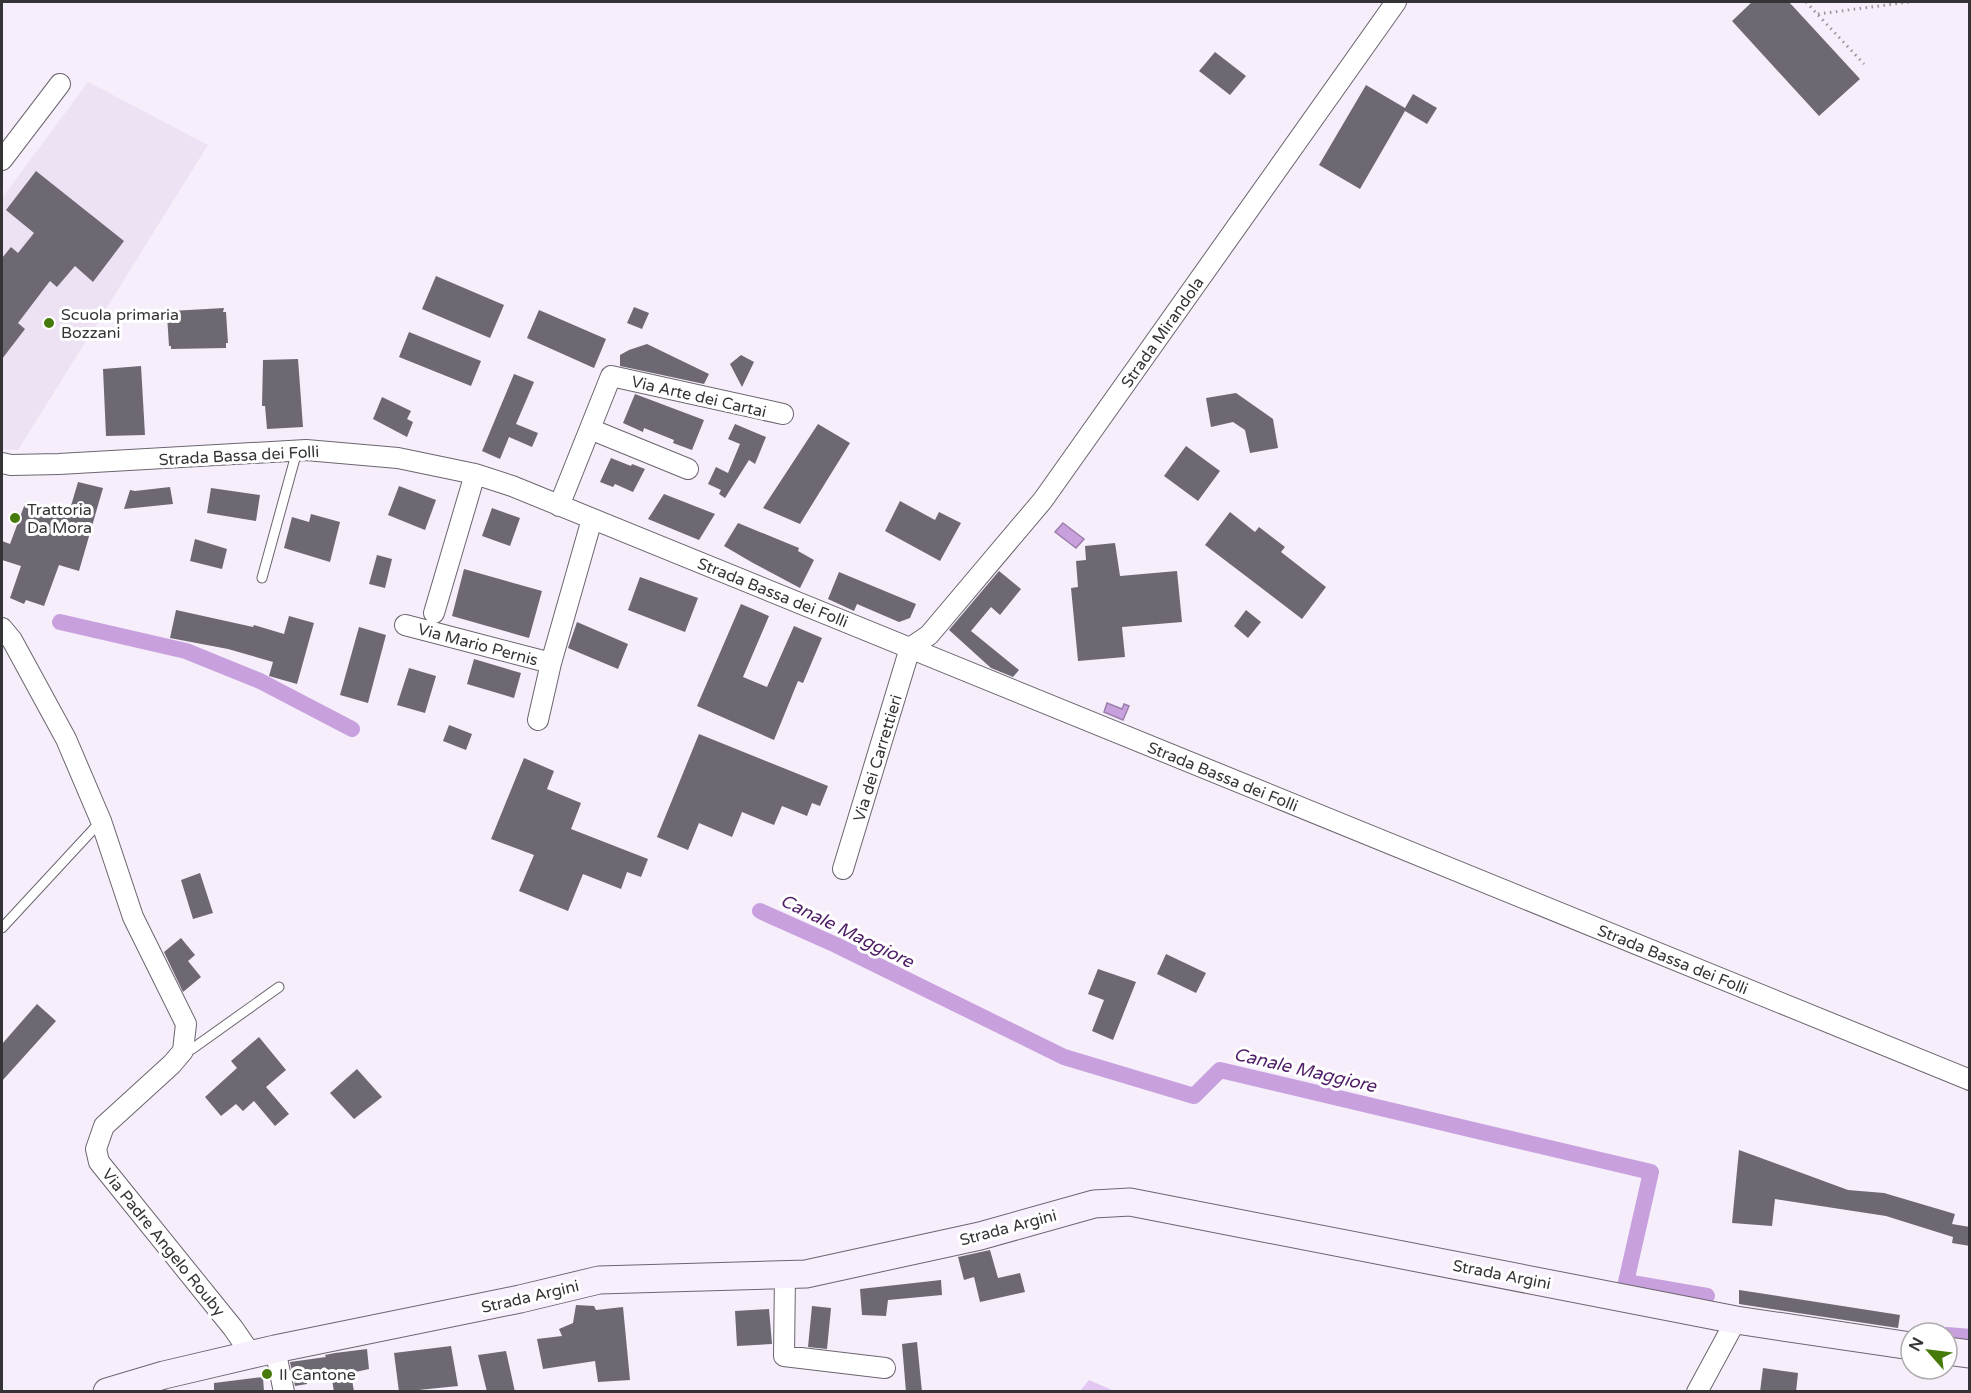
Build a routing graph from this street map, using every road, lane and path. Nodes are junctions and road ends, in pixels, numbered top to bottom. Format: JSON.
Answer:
{"nodes":[{"id":1,"x":1396,"y":2,"type":"edge"},
{"id":2,"x":1806,"y":2,"type":"edge"},
{"id":3,"x":1909,"y":2,"type":"edge"},
{"id":4,"x":1818,"y":14,"type":"junction"},
{"id":5,"x":1864,"y":64,"type":"dead end"},
{"id":6,"x":60,"y":84,"type":"dead end"},
{"id":7,"x":2,"y":160,"type":"edge"},
{"id":8,"x":783,"y":414,"type":"dead end"},
{"id":9,"x":590,"y":429,"type":"junction"},
{"id":10,"x":297,"y":451,"type":"junction"},
{"id":11,"x":2,"y":463,"type":"edge"},
{"id":12,"x":688,"y":469,"type":"dead end"},
{"id":13,"x":475,"y":474,"type":"junction"},
{"id":14,"x":559,"y":506,"type":"junction"},
{"id":15,"x":592,"y":519,"type":"junction"},
{"id":16,"x":262,"y":578,"type":"dead end"},
{"id":17,"x":434,"y":613,"type":"dead end"},
{"id":18,"x":405,"y":625,"type":"dead end"},
{"id":19,"x":2,"y":628,"type":"edge"},
{"id":20,"x":910,"y":648,"type":"junction"},
{"id":21,"x":551,"y":663,"type":"junction"},
{"id":22,"x":538,"y":720,"type":"dead end"},
{"id":23,"x":101,"y":821,"type":"junction"},
{"id":24,"x":843,"y":869,"type":"dead end"},
{"id":25,"x":2,"y":928,"type":"edge"},
{"id":26,"x":279,"y":987,"type":"dead end"},
{"id":27,"x":183,"y":1050,"type":"junction"},
{"id":28,"x":1970,"y":1080,"type":"edge"},
{"id":29,"x":785,"y":1275,"type":"junction"},
{"id":30,"x":1736,"y":1320,"type":"junction"},
{"id":31,"x":1899,"y":1344,"type":"edge"},
{"id":32,"x":263,"y":1352,"type":"junction"},
{"id":33,"x":885,"y":1368,"type":"dead end"},
{"id":34,"x":107,"y":1392,"type":"edge"},
{"id":35,"x":284,"y":1392,"type":"edge"},
{"id":36,"x":1697,"y":1392,"type":"edge"}],
"edges":[{"from":1,"to":20,"type":"street","name":"Strada Mirandola"},
{"from":2,"to":4,"type":"path"},
{"from":3,"to":4,"type":"path"},
{"from":4,"to":5,"type":"path"},
{"from":6,"to":7,"type":"street"},
{"from":8,"to":9,"type":"street","name":"Via Arte dei Cartai"},
{"from":9,"to":12,"type":"street"},
{"from":9,"to":14,"type":"street","name":"Via Arte dei Cartai"},
{"from":10,"to":11,"type":"street","name":"Strada Bassa dei Folli"},
{"from":10,"to":13,"type":"street","name":"Strada Bassa dei Folli"},
{"from":10,"to":16,"type":"lane"},
{"from":13,"to":14,"type":"street","name":"Strada Bassa dei Folli"},
{"from":13,"to":17,"type":"street"},
{"from":14,"to":15,"type":"street","name":"Strada Bassa dei Folli"},
{"from":15,"to":20,"type":"street","name":"Strada Bassa dei Folli"},
{"from":15,"to":21,"type":"street","name":"Via Mario Pernis"},
{"from":18,"to":21,"type":"street","name":"Via Mario Pernis"},
{"from":19,"to":23,"type":"street"},
{"from":20,"to":24,"type":"street","name":"Via dei Carrettieri"},
{"from":20,"to":28,"type":"street","name":"Strada Bassa dei Folli"},
{"from":21,"to":22,"type":"street","name":"Via Mario Pernis"},
{"from":23,"to":25,"type":"lane"},
{"from":23,"to":27,"type":"street"},
{"from":26,"to":27,"type":"lane","name":"Via Padre Angelo Rouby"},
{"from":27,"to":32,"type":"street","name":"Via Padre Angelo Rouby"},
{"from":29,"to":30,"type":"main road","name":"Strada Argini"},
{"from":29,"to":32,"type":"main road","name":"Strada Argini"},
{"from":29,"to":33,"type":"street"},
{"from":30,"to":31,"type":"main road","name":"Strada Argini"},
{"from":30,"to":36,"type":"street"},
{"from":32,"to":34,"type":"main road","name":"Strada Argini"},
{"from":32,"to":35,"type":"street"}]}
